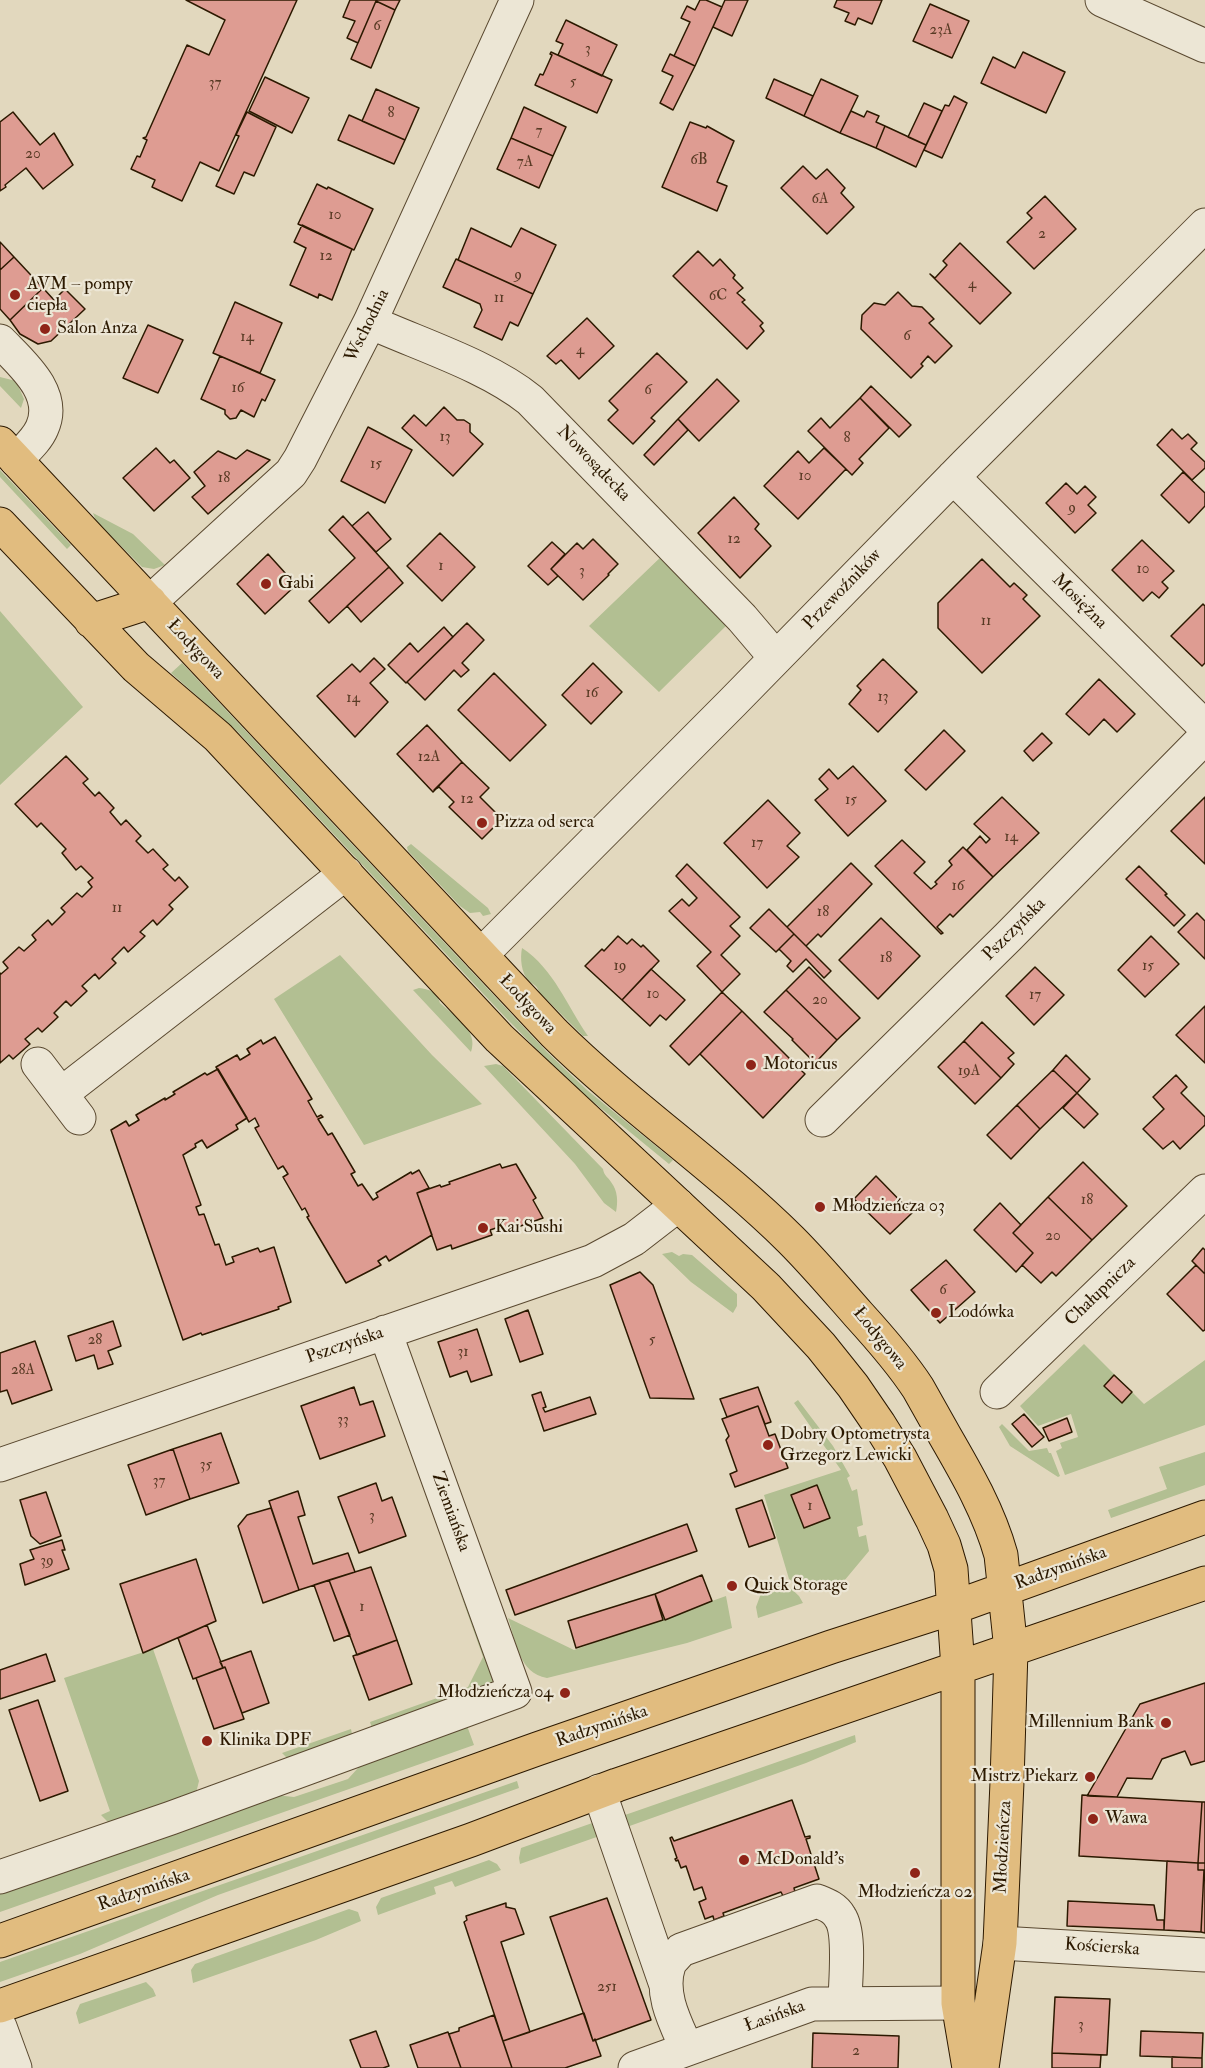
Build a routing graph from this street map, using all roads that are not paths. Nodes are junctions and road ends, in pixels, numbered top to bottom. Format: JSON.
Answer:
{"nodes":[{"id":1,"x":517,"y":0,"type":"edge"},
{"id":2,"x":1102,"y":0,"type":"edge"},
{"id":3,"x":1205,"y":46,"type":"edge"},
{"id":4,"x":1205,"y":225,"type":"edge"},
{"id":5,"x":370,"y":322,"type":"junction"},
{"id":6,"x":0,"y":341,"type":"edge"},
{"id":7,"x":8,"y":452,"type":"edge"},
{"id":8,"x":953,"y":477,"type":"junction"},
{"id":9,"x":0,"y":524,"type":"edge"},
{"id":10,"x":150,"y":602,"type":"junction"},
{"id":11,"x":91,"y":621,"type":"junction"},
{"id":12,"x":776,"y":658,"type":"junction"},
{"id":13,"x":1205,"y":727,"type":"edge"},
{"id":14,"x":1205,"y":737,"type":"edge"},
{"id":15,"x":346,"y":873,"type":"junction"},
{"id":16,"x":481,"y":955,"type":"junction"},
{"id":17,"x":38,"y":1064,"type":"dead end"},
{"id":18,"x":822,"y":1120,"type":"dead end"},
{"id":19,"x":1205,"y":1191,"type":"edge"},
{"id":20,"x":678,"y":1205,"type":"junction"},
{"id":21,"x":385,"y":1332,"type":"junction"},
{"id":22,"x":997,"y":1392,"type":"dead end"},
{"id":23,"x":0,"y":1465,"type":"edge"},
{"id":24,"x":1205,"y":1517,"type":"edge"},
{"id":25,"x":1205,"y":1583,"type":"edge"},
{"id":26,"x":1005,"y":1589,"type":"junction"},
{"id":27,"x":955,"y":1607,"type":"junction"},
{"id":28,"x":1011,"y":1650,"type":"junction"},
{"id":29,"x":958,"y":1668,"type":"junction"},
{"id":30,"x":599,"y":1791,"type":"junction"},
{"id":31,"x":0,"y":1877,"type":"edge"},
{"id":32,"x":0,"y":1941,"type":"edge"},
{"id":33,"x":1000,"y":1943,"type":"junction"},
{"id":34,"x":1205,"y":1955,"type":"edge"},
{"id":35,"x":666,"y":1985,"type":"junction"},
{"id":36,"x":845,"y":2002,"type":"junction"},
{"id":37,"x":958,"y":2003,"type":"junction"},
{"id":38,"x":0,"y":2006,"type":"edge"},
{"id":39,"x":0,"y":2027,"type":"edge"},
{"id":40,"x":687,"y":2049,"type":"junction"},
{"id":41,"x":15,"y":2068,"type":"edge"},
{"id":42,"x":635,"y":2068,"type":"edge"},
{"id":43,"x":969,"y":2068,"type":"edge"},
{"id":44,"x":982,"y":2068,"type":"edge"}],
"edges":[{"from":1,"to":5,"type":"street","name":"Wschodnia"},
{"from":2,"to":3,"type":"street"},
{"from":4,"to":8,"type":"street","name":"Przewoźników"},
{"from":5,"to":10,"type":"street","name":"Wschodnia"},
{"from":5,"to":12,"type":"street","name":"Nowosądecka"},
{"from":6,"to":7,"type":"street"},
{"from":7,"to":10,"type":"main road","name":"Łodygowa"},
{"from":8,"to":12,"type":"street","name":"Przewoźników"},
{"from":8,"to":13,"type":"street","name":"Mosiężna"},
{"from":9,"to":11,"type":"main road"},
{"from":10,"to":11,"type":"main road"},
{"from":10,"to":16,"type":"main road","name":"Łodygowa"},
{"from":11,"to":15,"type":"main road"},
{"from":12,"to":16,"type":"street","name":"Przewoźników"},
{"from":14,"to":18,"type":"street","name":"Pszczyńska"},
{"from":15,"to":17,"type":"street"},
{"from":15,"to":20,"type":"main road"},
{"from":16,"to":26,"type":"main road","name":"Łodygowa"},
{"from":19,"to":22,"type":"street","name":"Chałupnicza"},
{"from":20,"to":21,"type":"street","name":"Pszczyńska"},
{"from":20,"to":27,"type":"main road"},
{"from":21,"to":23,"type":"street","name":"Pszczyńska"},
{"from":21,"to":31,"type":"street","name":"Ziemiańska"},
{"from":24,"to":26,"type":"main road","name":"Radzymińska"},
{"from":25,"to":28,"type":"main road"},
{"from":26,"to":27,"type":"main road","name":"Radzymińska"},
{"from":26,"to":28,"type":"main road","name":"Młodzieńcza"},
{"from":27,"to":29,"type":"main road"},
{"from":27,"to":32,"type":"main road","name":"Radzymińska"},
{"from":28,"to":29,"type":"main road"},
{"from":28,"to":33,"type":"main road","name":"Młodzieńcza"},
{"from":29,"to":30,"type":"main road"},
{"from":29,"to":37,"type":"main road"},
{"from":30,"to":35,"type":"street"},
{"from":30,"to":38,"type":"main road"},
{"from":33,"to":34,"type":"street","name":"Kościerska"},
{"from":33,"to":44,"type":"main road","name":"Młodzieńcza"},
{"from":35,"to":36,"type":"street"},
{"from":35,"to":40,"type":"street"},
{"from":36,"to":37,"type":"street","name":"Łasińska"},
{"from":36,"to":40,"type":"street","name":"Łasińska"},
{"from":37,"to":43,"type":"main road"},
{"from":39,"to":41,"type":"street"},
{"from":40,"to":42,"type":"street","name":"Łasińska"}]}
